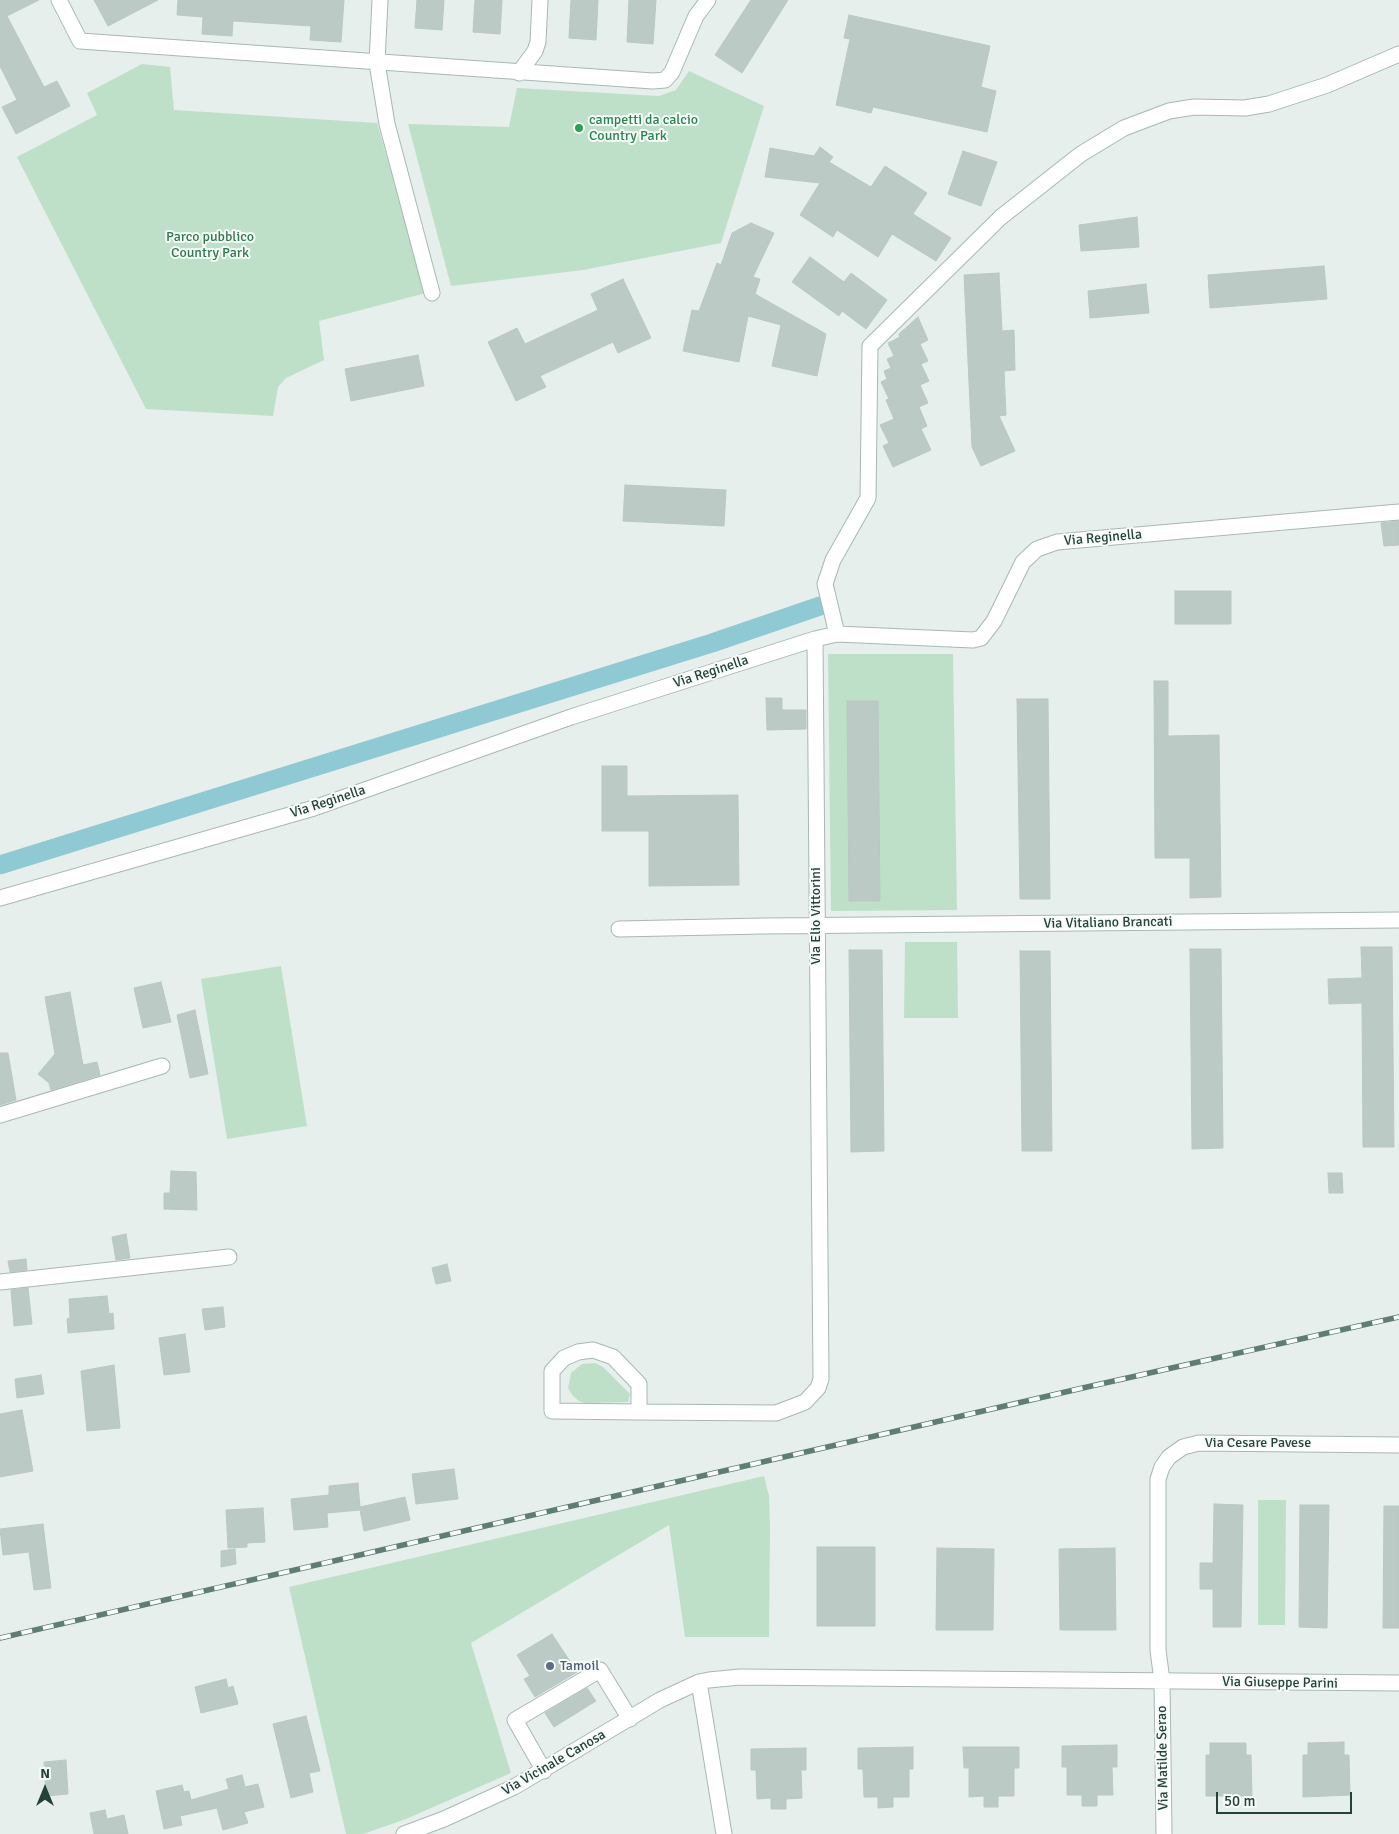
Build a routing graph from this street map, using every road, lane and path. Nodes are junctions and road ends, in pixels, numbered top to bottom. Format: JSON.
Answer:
{"nodes":[{"id":1,"x":59,"y":0,"type":"edge"},
{"id":2,"x":380,"y":0,"type":"edge"},
{"id":3,"x":540,"y":0,"type":"edge"},
{"id":4,"x":697,"y":0,"type":"edge"},
{"id":5,"x":708,"y":0,"type":"edge"},
{"id":6,"x":696,"y":16,"type":"junction"},
{"id":7,"x":1399,"y":54,"type":"edge"},
{"id":8,"x":377,"y":63,"type":"junction"},
{"id":9,"x":519,"y":73,"type":"junction"},
{"id":10,"x":432,"y":293,"type":"dead end"},
{"id":11,"x":1399,"y":512,"type":"edge"},
{"id":12,"x":837,"y":634,"type":"junction"},
{"id":13,"x":815,"y":639,"type":"junction"},
{"id":14,"x":0,"y":898,"type":"edge"},
{"id":15,"x":1399,"y":920,"type":"edge"},
{"id":16,"x":816,"y":925,"type":"junction"},
{"id":17,"x":619,"y":929,"type":"dead end"},
{"id":18,"x":162,"y":1066,"type":"dead end"},
{"id":19,"x":0,"y":1115,"type":"edge"},
{"id":20,"x":229,"y":1257,"type":"dead end"},
{"id":21,"x":0,"y":1282,"type":"edge"},
{"id":22,"x":639,"y":1412,"type":"junction"},
{"id":23,"x":1399,"y":1444,"type":"edge"},
{"id":24,"x":1162,"y":1681,"type":"junction"},
{"id":25,"x":699,"y":1682,"type":"junction"},
{"id":26,"x":1399,"y":1683,"type":"edge"},
{"id":27,"x":630,"y":1719,"type":"junction"},
{"id":28,"x":544,"y":1771,"type":"junction"},
{"id":29,"x":404,"y":1834,"type":"edge"},
{"id":30,"x":724,"y":1834,"type":"edge"},
{"id":31,"x":1164,"y":1834,"type":"edge"}],
"edges":[{"from":1,"to":8,"type":"street"},
{"from":2,"to":8,"type":"street"},
{"from":3,"to":9,"type":"street"},
{"from":4,"to":6,"type":"street"},
{"from":5,"to":6,"type":"street"},
{"from":6,"to":9,"type":"street"},
{"from":7,"to":12,"type":"street"},
{"from":8,"to":9,"type":"street"},
{"from":8,"to":10,"type":"street"},
{"from":11,"to":12,"type":"street","name":"Via Reginella"},
{"from":12,"to":13,"type":"street","name":"Via Reginella"},
{"from":13,"to":14,"type":"street","name":"Via Reginella"},
{"from":13,"to":16,"type":"street","name":"Via Elio Vittorini"},
{"from":15,"to":16,"type":"street","name":"Via Vitaliano Brancati"},
{"from":16,"to":17,"type":"street","name":"Via Vitaliano Brancati"},
{"from":16,"to":22,"type":"street","name":"Via Elio Vittorini"},
{"from":18,"to":19,"type":"street"},
{"from":20,"to":21,"type":"street"},
{"from":22,"to":22,"type":"street","name":"Via Elio Vittorini"},
{"from":23,"to":24,"type":"street","name":"Via Cesare Pavese"},
{"from":24,"to":25,"type":"street","name":"Via Giuseppe Parini"},
{"from":24,"to":26,"type":"street","name":"Via Giuseppe Parini"},
{"from":24,"to":31,"type":"street","name":"Via Matilde Serao"},
{"from":25,"to":27,"type":"street","name":"Via Vicinale Canosa"},
{"from":25,"to":30,"type":"street"},
{"from":27,"to":28,"type":"street","name":"Via Vicinale Canosa"},
{"from":27,"to":28,"type":"street"},
{"from":28,"to":29,"type":"street","name":"Via Vicinale Canosa"}]}
